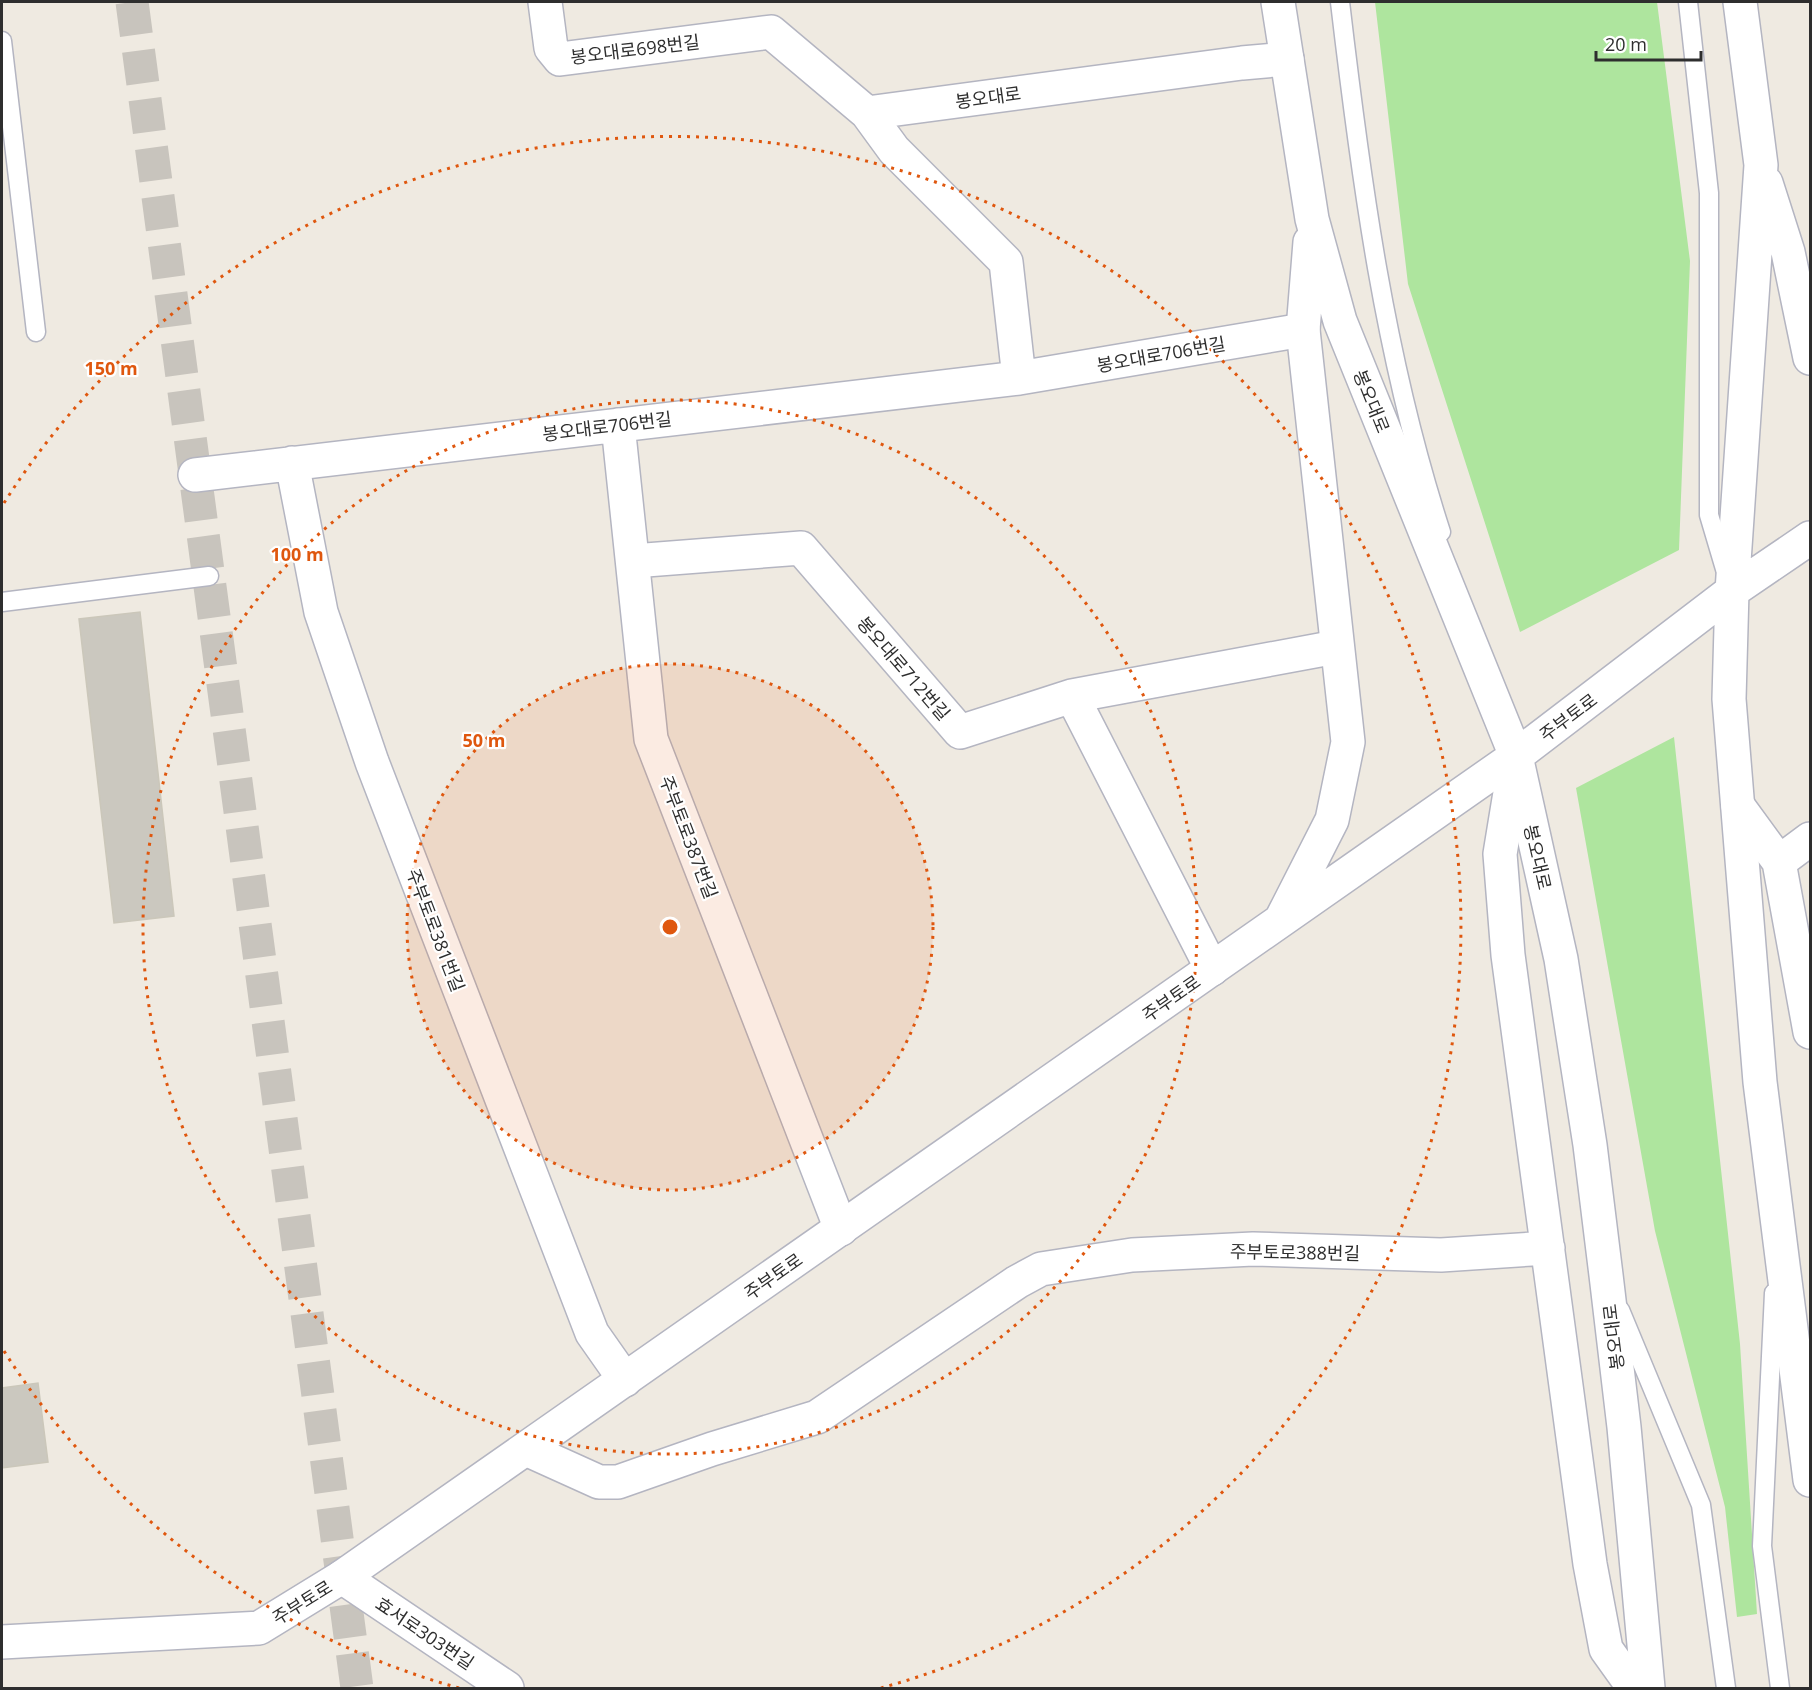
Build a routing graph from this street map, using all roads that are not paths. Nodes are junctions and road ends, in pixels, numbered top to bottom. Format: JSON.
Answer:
{"nodes":[{"id":1,"x":545,"y":2,"type":"edge"},
{"id":2,"x":1278,"y":2,"type":"edge"},
{"id":3,"x":1340,"y":2,"type":"edge"},
{"id":4,"x":1688,"y":2,"type":"edge"},
{"id":5,"x":1740,"y":2,"type":"edge"},
{"id":6,"x":2,"y":41,"type":"edge"},
{"id":7,"x":1287,"y":59,"type":"junction"},
{"id":8,"x":867,"y":113,"type":"junction"},
{"id":9,"x":1761,"y":165,"type":"junction"},
{"id":10,"x":1312,"y":219,"type":"junction"},
{"id":11,"x":1303,"y":330,"type":"junction"},
{"id":12,"x":36,"y":332,"type":"dead end"},
{"id":13,"x":1810,"y":358,"type":"edge"},
{"id":14,"x":1019,"y":378,"type":"junction"},
{"id":15,"x":618,"y":425,"type":"junction"},
{"id":16,"x":292,"y":463,"type":"junction"},
{"id":17,"x":195,"y":475,"type":"dead end"},
{"id":18,"x":1810,"y":538,"type":"edge"},
{"id":19,"x":633,"y":561,"type":"junction"},
{"id":20,"x":209,"y":576,"type":"dead end"},
{"id":21,"x":1732,"y":591,"type":"junction"},
{"id":22,"x":2,"y":602,"type":"edge"},
{"id":23,"x":1336,"y":647,"type":"junction"},
{"id":24,"x":1072,"y":696,"type":"junction"},
{"id":25,"x":1516,"y":756,"type":"junction"},
{"id":26,"x":1738,"y":806,"type":"junction"},
{"id":27,"x":1810,"y":839,"type":"edge"},
{"id":28,"x":1779,"y":862,"type":"junction"},
{"id":29,"x":1280,"y":921,"type":"junction"},
{"id":30,"x":1212,"y":969,"type":"junction"},
{"id":31,"x":1810,"y":1032,"type":"edge"},
{"id":32,"x":1777,"y":1218,"type":"junction"},
{"id":33,"x":841,"y":1229,"type":"junction"},
{"id":34,"x":1548,"y":1248,"type":"junction"},
{"id":35,"x":1606,"y":1275,"type":"junction"},
{"id":36,"x":625,"y":1380,"type":"junction"},
{"id":37,"x":526,"y":1449,"type":"junction"},
{"id":38,"x":1810,"y":1480,"type":"edge"},
{"id":39,"x":342,"y":1577,"type":"junction"},
{"id":40,"x":2,"y":1642,"type":"edge"},
{"id":41,"x":507,"y":1689,"type":"edge"},
{"id":42,"x":1634,"y":1689,"type":"edge"},
{"id":43,"x":1648,"y":1689,"type":"edge"},
{"id":44,"x":1726,"y":1689,"type":"edge"},
{"id":45,"x":1780,"y":1689,"type":"edge"}],
"edges":[{"from":1,"to":8,"type":"street","name":"봉오대로698번길"},
{"from":2,"to":7,"type":"street","name":"봉오대로"},
{"from":3,"to":25,"type":"lane"},
{"from":4,"to":21,"type":"lane"},
{"from":5,"to":9,"type":"street"},
{"from":6,"to":12,"type":"lane"},
{"from":7,"to":8,"type":"street","name":"봉오대로"},
{"from":7,"to":10,"type":"street","name":"봉오대로"},
{"from":8,"to":14,"type":"street"},
{"from":9,"to":13,"type":"street"},
{"from":9,"to":21,"type":"street"},
{"from":10,"to":11,"type":"street"},
{"from":10,"to":25,"type":"street","name":"봉오대로"},
{"from":11,"to":14,"type":"street","name":"봉오대로706번길"},
{"from":11,"to":23,"type":"street"},
{"from":14,"to":15,"type":"street","name":"봉오대로706번길"},
{"from":15,"to":16,"type":"street","name":"봉오대로706번길"},
{"from":15,"to":19,"type":"street","name":"주부토로387번길"},
{"from":16,"to":17,"type":"street","name":"봉오대로706번길"},
{"from":16,"to":36,"type":"street","name":"주부토로381번길"},
{"from":18,"to":21,"type":"street","name":"주부토로"},
{"from":19,"to":24,"type":"street","name":"봉오대로712번길"},
{"from":19,"to":33,"type":"street","name":"주부토로387번길"},
{"from":20,"to":22,"type":"lane"},
{"from":21,"to":25,"type":"street","name":"주부토로"},
{"from":21,"to":26,"type":"street"},
{"from":23,"to":24,"type":"street","name":"봉오대로712번길"},
{"from":23,"to":29,"type":"street"},
{"from":24,"to":30,"type":"street"},
{"from":25,"to":29,"type":"street","name":"주부토로"},
{"from":25,"to":34,"type":"street"},
{"from":25,"to":35,"type":"street","name":"봉오대로"},
{"from":26,"to":28,"type":"street"},
{"from":26,"to":32,"type":"street"},
{"from":27,"to":28,"type":"street"},
{"from":28,"to":31,"type":"street"},
{"from":29,"to":30,"type":"street","name":"주부토로"},
{"from":30,"to":33,"type":"street","name":"주부토로"},
{"from":32,"to":38,"type":"street"},
{"from":32,"to":45,"type":"lane"},
{"from":33,"to":36,"type":"street","name":"주부토로"},
{"from":34,"to":37,"type":"street","name":"주부토로388번길"},
{"from":34,"to":42,"type":"street"},
{"from":35,"to":43,"type":"street","name":"봉오대로"},
{"from":35,"to":44,"type":"lane"},
{"from":36,"to":37,"type":"street","name":"주부토로"},
{"from":37,"to":39,"type":"street","name":"주부토로"},
{"from":39,"to":40,"type":"street","name":"주부토로"},
{"from":39,"to":41,"type":"street","name":"효서로303번길"}]}
